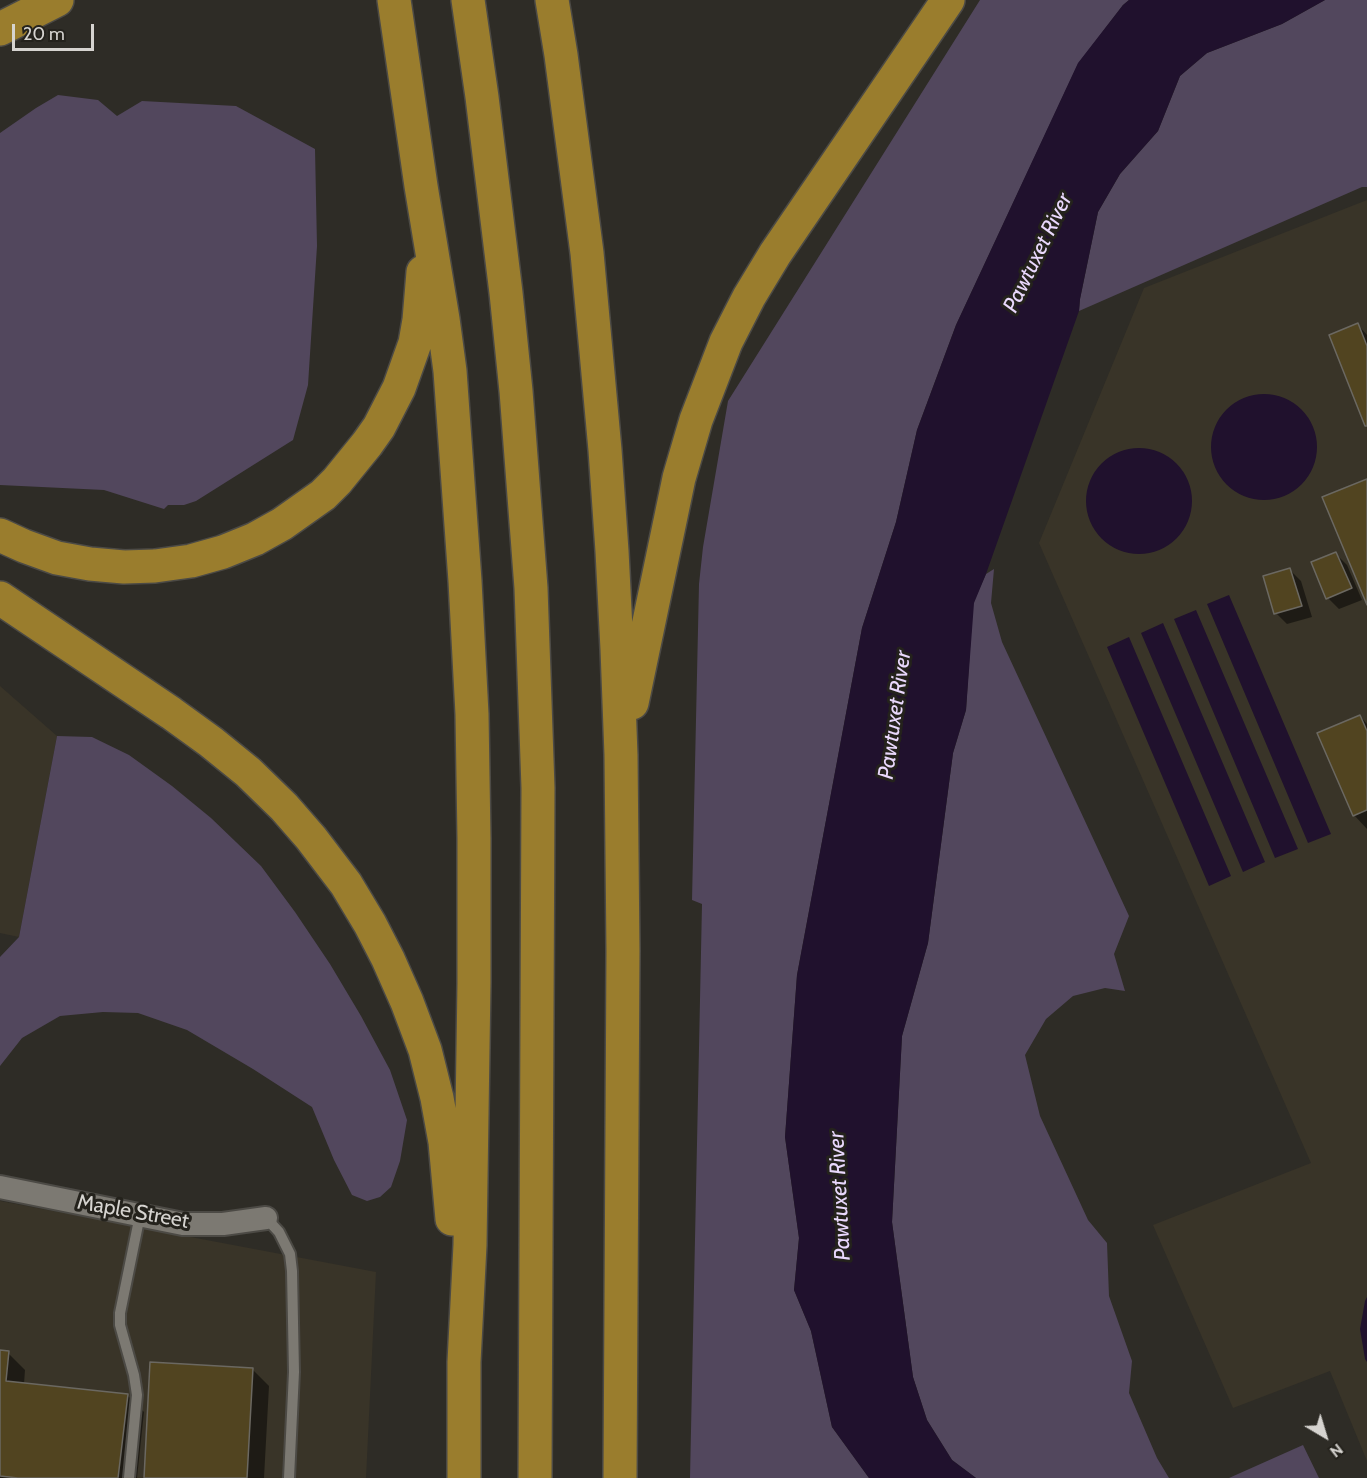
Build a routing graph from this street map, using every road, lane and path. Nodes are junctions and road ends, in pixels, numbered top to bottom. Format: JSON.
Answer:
{"nodes":[{"id":1,"x":57,"y":0,"type":"edge"},
{"id":2,"x":394,"y":0,"type":"edge"},
{"id":3,"x":468,"y":0,"type":"edge"},
{"id":4,"x":552,"y":0,"type":"edge"},
{"id":5,"x":948,"y":0,"type":"edge"},
{"id":6,"x":0,"y":29,"type":"edge"},
{"id":7,"x":421,"y":186,"type":"junction"},
{"id":8,"x":0,"y":535,"type":"edge"},
{"id":9,"x":0,"y":598,"type":"edge"},
{"id":10,"x":621,"y":755,"type":"junction"},
{"id":11,"x":0,"y":1187,"type":"edge"},
{"id":12,"x":140,"y":1215,"type":"junction"},
{"id":13,"x":266,"y":1218,"type":"joint"},
{"id":14,"x":464,"y":1362,"type":"junction"},
{"id":15,"x":129,"y":1478,"type":"edge"},
{"id":16,"x":289,"y":1478,"type":"edge"},
{"id":17,"x":464,"y":1478,"type":"edge"},
{"id":18,"x":536,"y":1478,"type":"edge"},
{"id":19,"x":620,"y":1478,"type":"edge"}],
"edges":[{"from":1,"to":6,"type":"highway"},
{"from":2,"to":7,"type":"highway"},
{"from":3,"to":18,"type":"highway"},
{"from":4,"to":10,"type":"highway"},
{"from":5,"to":10,"type":"highway"},
{"from":7,"to":8,"type":"highway"},
{"from":7,"to":14,"type":"highway"},
{"from":9,"to":14,"type":"highway"},
{"from":10,"to":19,"type":"highway"},
{"from":11,"to":12,"type":"street","name":"Maple Street"},
{"from":12,"to":13,"type":"street","name":"Maple Street"},
{"from":12,"to":15,"type":"lane"},
{"from":13,"to":16,"type":"lane"},
{"from":14,"to":17,"type":"highway"}]}
